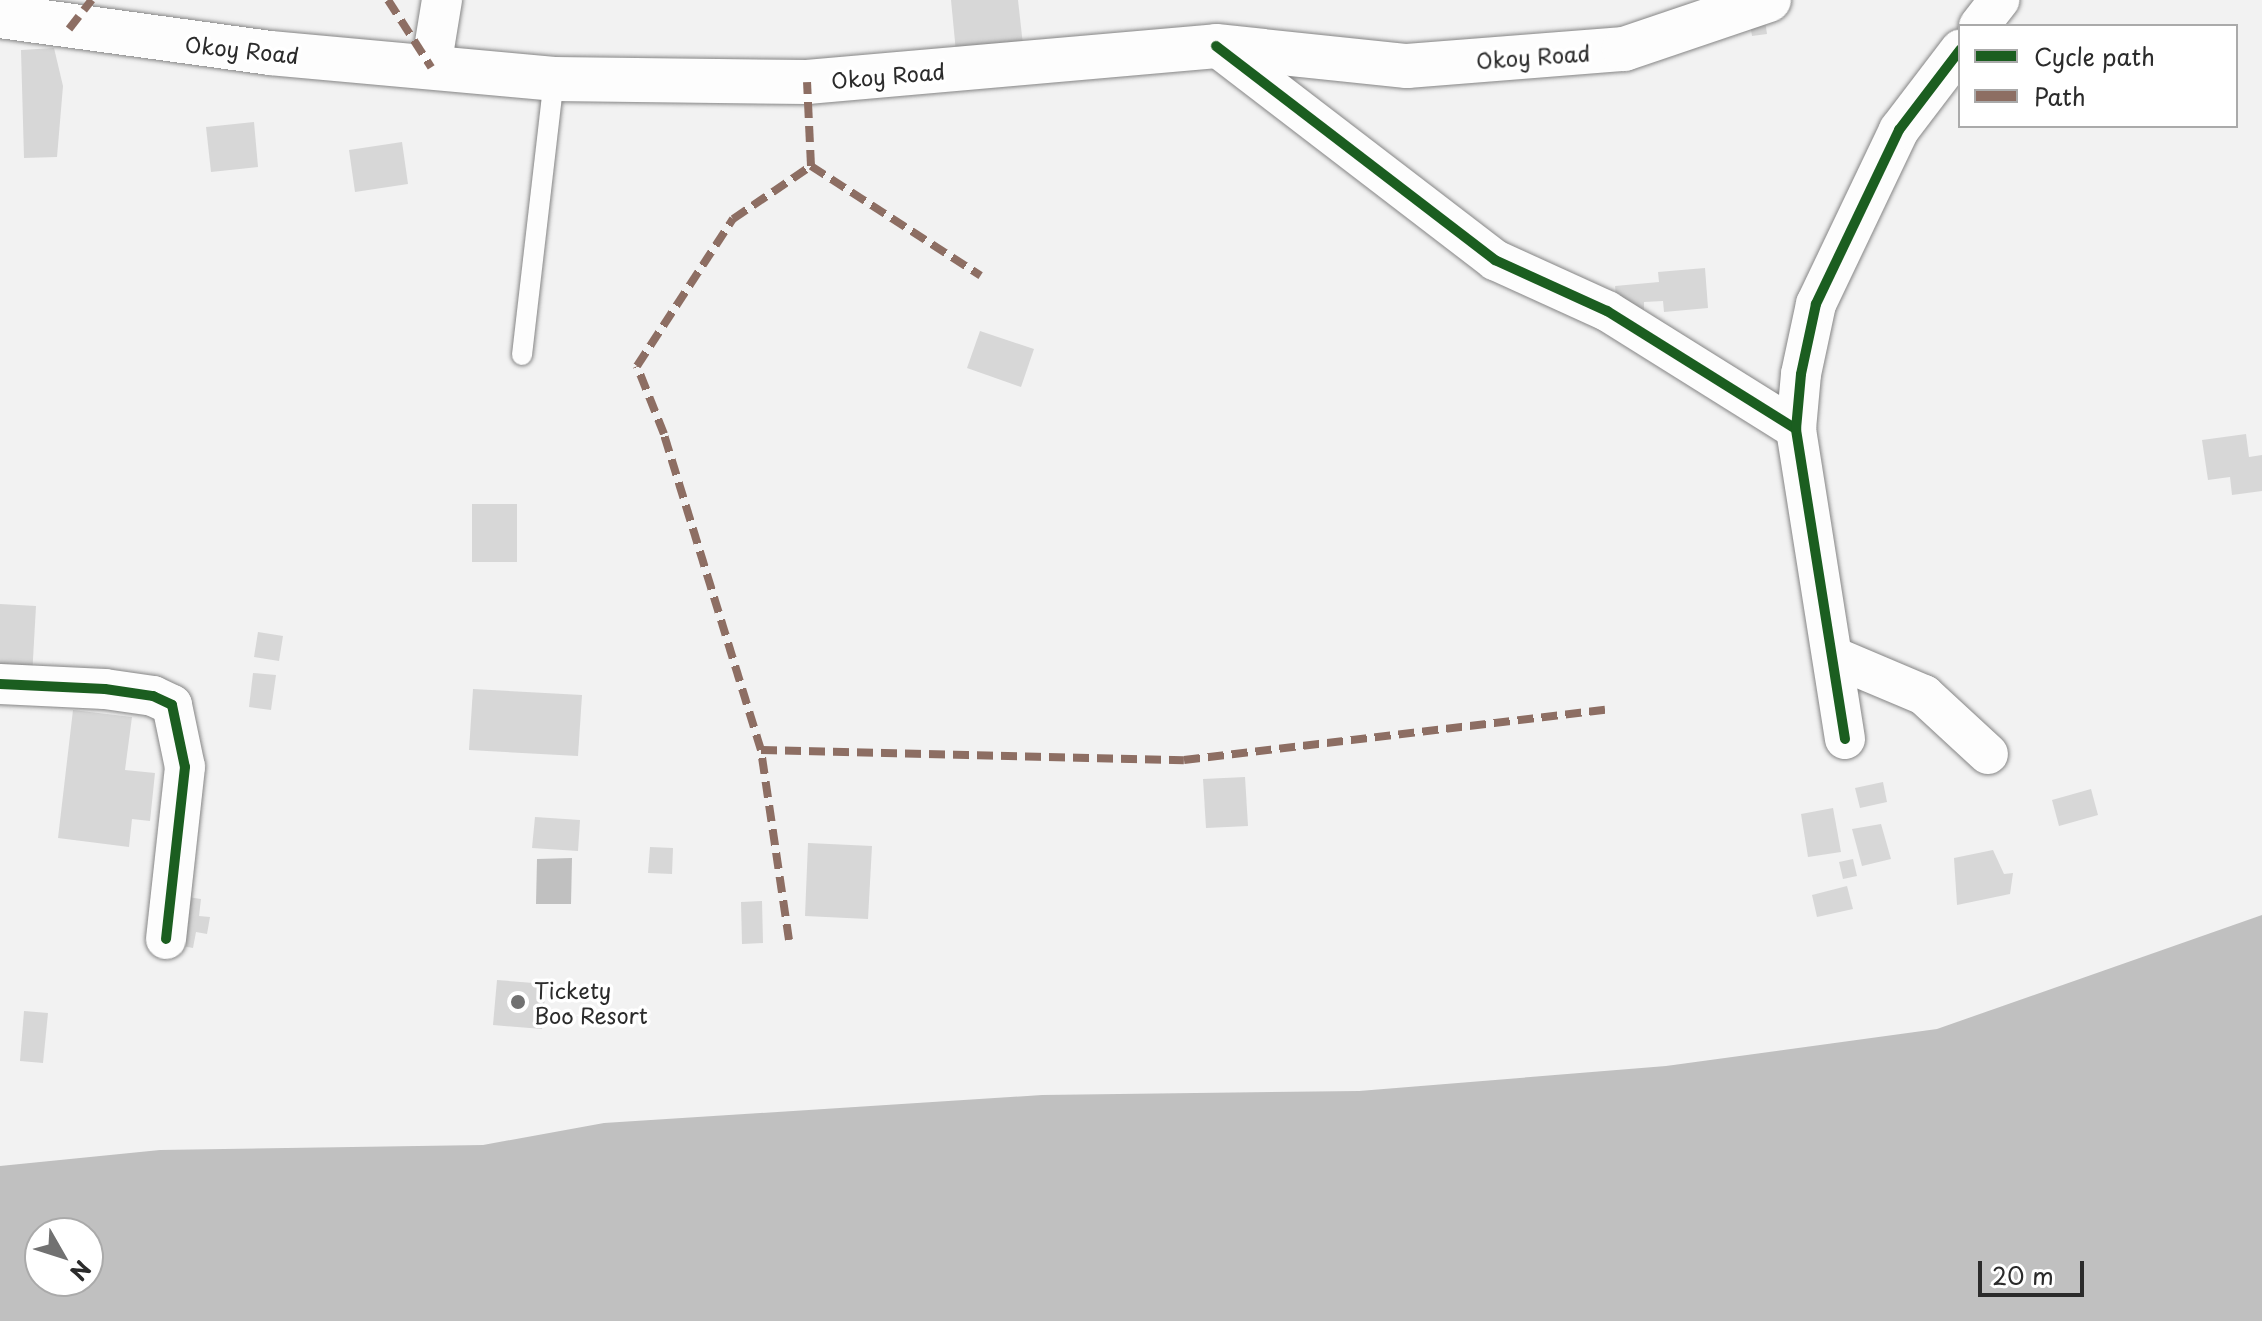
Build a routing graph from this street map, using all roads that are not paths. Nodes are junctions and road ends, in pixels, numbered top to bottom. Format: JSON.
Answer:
{"nodes":[{"id":1,"x":442,"y":0,"type":"edge"},
{"id":2,"x":1769,"y":0,"type":"edge"},
{"id":3,"x":1999,"y":0,"type":"edge"},
{"id":4,"x":0,"y":16,"type":"edge"},
{"id":5,"x":1981,"y":24,"type":"edge"},
{"id":6,"x":1216,"y":46,"type":"junction"},
{"id":7,"x":1958,"y":53,"type":"edge"},
{"id":8,"x":431,"y":67,"type":"junction"},
{"id":9,"x":554,"y":79,"type":"junction"},
{"id":10,"x":522,"y":355,"type":"dead end"},
{"id":11,"x":1796,"y":429,"type":"junction"},
{"id":12,"x":1834,"y":657,"type":"junction"},
{"id":13,"x":0,"y":684,"type":"edge"},
{"id":14,"x":1845,"y":739,"type":"dead end"},
{"id":15,"x":1988,"y":754,"type":"dead end"},
{"id":16,"x":166,"y":939,"type":"dead end"}],
"edges":[{"from":1,"to":8,"type":"street"},
{"from":2,"to":6,"type":"main road","name":"Okoy Road"},
{"from":3,"to":5,"type":"street"},
{"from":4,"to":8,"type":"main road","name":"Okoy Road"},
{"from":6,"to":9,"type":"main road","name":"Okoy Road"},
{"from":6,"to":11,"type":"street"},
{"from":7,"to":11,"type":"street"},
{"from":8,"to":9,"type":"main road","name":"Okoy Road"},
{"from":9,"to":10,"type":"lane"},
{"from":11,"to":12,"type":"street"},
{"from":12,"to":14,"type":"street"},
{"from":12,"to":15,"type":"street"},
{"from":13,"to":16,"type":"street"}]}
